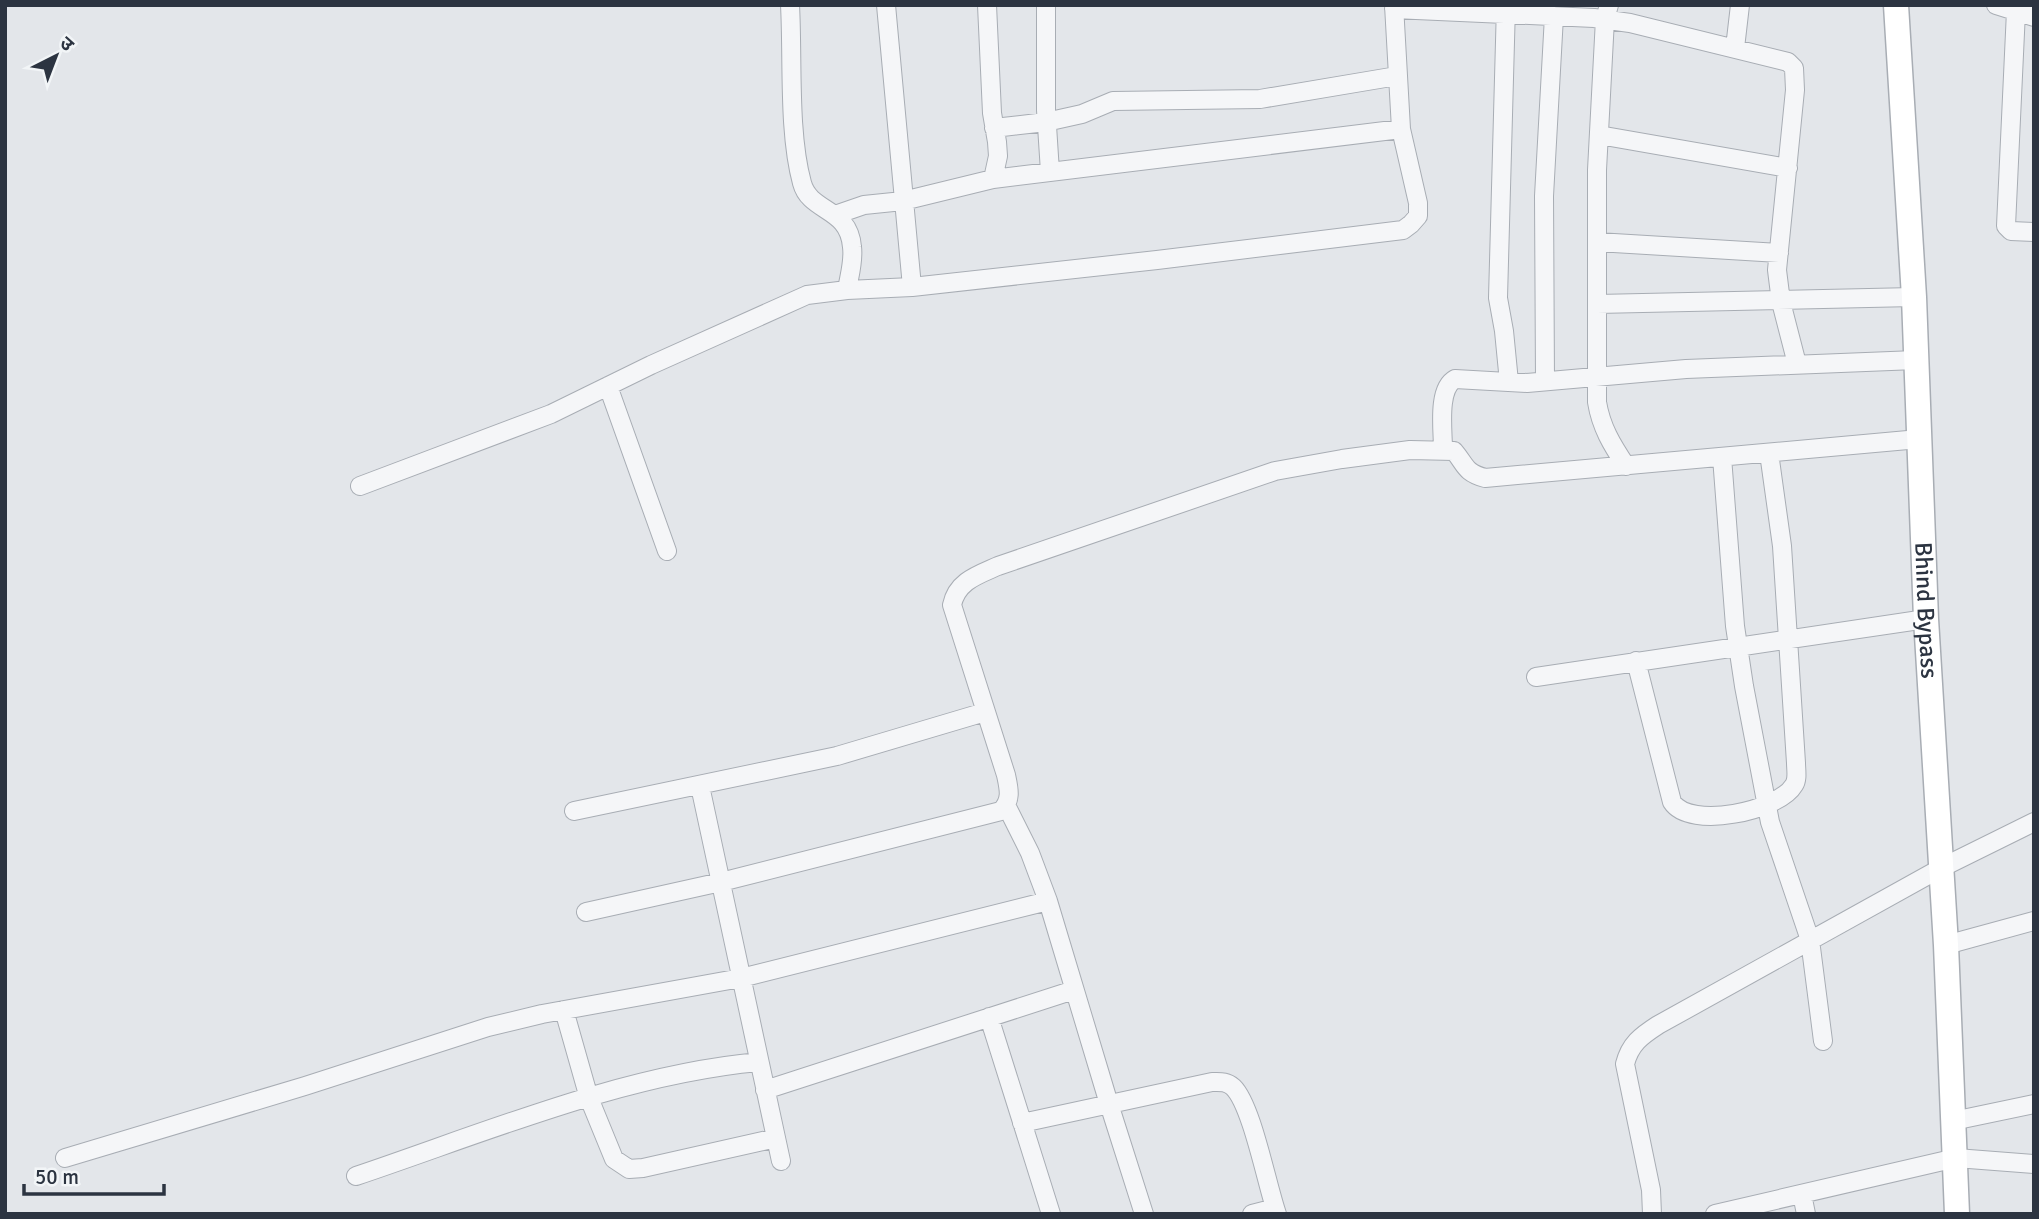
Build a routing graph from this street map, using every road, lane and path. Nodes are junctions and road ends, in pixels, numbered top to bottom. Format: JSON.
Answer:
{"nodes":[{"id":1,"x":790,"y":5,"type":"edge"},
{"id":2,"x":886,"y":5,"type":"edge"},
{"id":3,"x":987,"y":5,"type":"edge"},
{"id":4,"x":1046,"y":5,"type":"edge"},
{"id":5,"x":1740,"y":5,"type":"edge"},
{"id":6,"x":1896,"y":5,"type":"edge"},
{"id":7,"x":1996,"y":5,"type":"edge"},
{"id":8,"x":1394,"y":7,"type":"edge"},
{"id":9,"x":1505,"y":10,"type":"edge"},
{"id":10,"x":1607,"y":12,"type":"edge"},
{"id":11,"x":2025,"y":14,"type":"edge"},
{"id":12,"x":1554,"y":16,"type":"junction"},
{"id":13,"x":1735,"y":48,"type":"junction"},
{"id":14,"x":1397,"y":76,"type":"junction"},
{"id":15,"x":1046,"y":122,"type":"junction"},
{"id":16,"x":994,"y":128,"type":"junction"},
{"id":17,"x":1401,"y":129,"type":"junction"},
{"id":18,"x":1598,"y":135,"type":"junction"},
{"id":19,"x":1788,"y":168,"type":"junction"},
{"id":20,"x":1050,"y":172,"type":"junction"},
{"id":21,"x":993,"y":179,"type":"junction"},
{"id":22,"x":903,"y":201,"type":"junction"},
{"id":23,"x":835,"y":215,"type":"junction"},
{"id":24,"x":2034,"y":232,"type":"edge"},
{"id":25,"x":1597,"y":242,"type":"junction"},
{"id":26,"x":1779,"y":253,"type":"junction"},
{"id":27,"x":912,"y":287,"type":"junction"},
{"id":28,"x":846,"y":290,"type":"junction"},
{"id":29,"x":1914,"y":297,"type":"junction"},
{"id":30,"x":1781,"y":302,"type":"junction"},
{"id":31,"x":1597,"y":304,"type":"junction"},
{"id":32,"x":1916,"y":360,"type":"junction"},
{"id":33,"x":1797,"y":365,"type":"junction"},
{"id":34,"x":1598,"y":375,"type":"junction"},
{"id":35,"x":1545,"y":380,"type":"junction"},
{"id":36,"x":1509,"y":382,"type":"junction"},
{"id":37,"x":608,"y":386,"type":"junction"},
{"id":38,"x":1919,"y":439,"type":"junction"},
{"id":39,"x":1443,"y":449,"type":"junction"},
{"id":40,"x":1769,"y":453,"type":"junction"},
{"id":41,"x":1721,"y":457,"type":"junction"},
{"id":42,"x":1626,"y":466,"type":"junction"},
{"id":43,"x":360,"y":486,"type":"dead end"},
{"id":44,"x":667,"y":551,"type":"dead end"},
{"id":45,"x":1926,"y":619,"type":"junction"},
{"id":46,"x":1787,"y":638,"type":"junction"},
{"id":47,"x":1738,"y":647,"type":"junction"},
{"id":48,"x":1636,"y":661,"type":"junction"},
{"id":49,"x":1536,"y":677,"type":"dead end"},
{"id":50,"x":985,"y":712,"type":"junction"},
{"id":51,"x":700,"y":786,"type":"junction"},
{"id":52,"x":1766,"y":804,"type":"junction"},
{"id":53,"x":1006,"y":806,"type":"junction"},
{"id":54,"x":574,"y":811,"type":"dead end"},
{"id":55,"x":2034,"y":822,"type":"edge"},
{"id":56,"x":1941,"y":868,"type":"junction"},
{"id":57,"x":720,"y":882,"type":"junction"},
{"id":58,"x":1048,"y":901,"type":"junction"},
{"id":59,"x":586,"y":912,"type":"dead end"},
{"id":60,"x":2034,"y":921,"type":"edge"},
{"id":61,"x":1810,"y":940,"type":"junction"},
{"id":62,"x":1946,"y":945,"type":"junction"},
{"id":63,"x":741,"y":978,"type":"junction"},
{"id":64,"x":1074,"y":990,"type":"junction"},
{"id":65,"x":564,"y":1010,"type":"junction"},
{"id":66,"x":989,"y":1017,"type":"junction"},
{"id":67,"x":1824,"y":1041,"type":"dead end"},
{"id":68,"x":759,"y":1062,"type":"junction"},
{"id":69,"x":765,"y":1090,"type":"junction"},
{"id":70,"x":589,"y":1098,"type":"junction"},
{"id":71,"x":1109,"y":1104,"type":"junction"},
{"id":72,"x":2034,"y":1104,"type":"edge"},
{"id":73,"x":1953,"y":1121,"type":"junction"},
{"id":74,"x":1022,"y":1123,"type":"junction"},
{"id":75,"x":776,"y":1138,"type":"junction"},
{"id":76,"x":65,"y":1158,"type":"dead end"},
{"id":77,"x":1956,"y":1158,"type":"junction"},
{"id":78,"x":780,"y":1161,"type":"dead end"},
{"id":79,"x":2034,"y":1164,"type":"edge"},
{"id":80,"x":356,"y":1176,"type":"dead end"},
{"id":81,"x":1802,"y":1194,"type":"junction"},
{"id":82,"x":1276,"y":1211,"type":"edge"},
{"id":83,"x":1051,"y":1214,"type":"edge"},
{"id":84,"x":1144,"y":1214,"type":"edge"},
{"id":85,"x":1252,"y":1214,"type":"edge"},
{"id":86,"x":1654,"y":1214,"type":"edge"},
{"id":87,"x":1715,"y":1214,"type":"edge"},
{"id":88,"x":1806,"y":1214,"type":"edge"},
{"id":89,"x":1957,"y":1214,"type":"edge"}],
"edges":[{"from":1,"to":23,"type":"street"},
{"from":2,"to":22,"type":"street"},
{"from":3,"to":16,"type":"street"},
{"from":4,"to":15,"type":"street"},
{"from":5,"to":13,"type":"street"},
{"from":6,"to":29,"type":"street","name":"Bhind Bypass"},
{"from":7,"to":11,"type":"street"},
{"from":8,"to":9,"type":"street"},
{"from":8,"to":14,"type":"street"},
{"from":9,"to":12,"type":"street"},
{"from":9,"to":36,"type":"street"},
{"from":10,"to":12,"type":"street"},
{"from":10,"to":13,"type":"street"},
{"from":10,"to":18,"type":"street"},
{"from":11,"to":24,"type":"street"},
{"from":12,"to":35,"type":"street"},
{"from":13,"to":19,"type":"street"},
{"from":14,"to":15,"type":"street"},
{"from":14,"to":17,"type":"street"},
{"from":15,"to":16,"type":"street"},
{"from":15,"to":20,"type":"street"},
{"from":16,"to":21,"type":"street"},
{"from":17,"to":20,"type":"street"},
{"from":17,"to":27,"type":"street"},
{"from":18,"to":19,"type":"street"},
{"from":18,"to":25,"type":"street"},
{"from":19,"to":26,"type":"street"},
{"from":20,"to":21,"type":"street"},
{"from":21,"to":22,"type":"street"},
{"from":22,"to":23,"type":"street"},
{"from":22,"to":27,"type":"street"},
{"from":23,"to":28,"type":"street"},
{"from":25,"to":26,"type":"street"},
{"from":25,"to":31,"type":"street"},
{"from":26,"to":30,"type":"street"},
{"from":27,"to":28,"type":"street"},
{"from":28,"to":37,"type":"street"},
{"from":29,"to":30,"type":"street"},
{"from":29,"to":32,"type":"street","name":"Bhind Bypass"},
{"from":30,"to":31,"type":"street"},
{"from":30,"to":33,"type":"street"},
{"from":31,"to":34,"type":"street"},
{"from":32,"to":33,"type":"street"},
{"from":32,"to":38,"type":"street","name":"Bhind Bypass"},
{"from":33,"to":34,"type":"street"},
{"from":34,"to":35,"type":"street"},
{"from":34,"to":42,"type":"street"},
{"from":35,"to":36,"type":"street"},
{"from":36,"to":39,"type":"street"},
{"from":37,"to":43,"type":"street"},
{"from":37,"to":44,"type":"street"},
{"from":38,"to":40,"type":"street"},
{"from":38,"to":45,"type":"street","name":"Bhind Bypass"},
{"from":39,"to":42,"type":"street"},
{"from":39,"to":50,"type":"street"},
{"from":40,"to":41,"type":"street"},
{"from":40,"to":46,"type":"street"},
{"from":41,"to":42,"type":"street"},
{"from":41,"to":47,"type":"street"},
{"from":45,"to":46,"type":"street"},
{"from":45,"to":56,"type":"street","name":"Bhind Bypass"},
{"from":46,"to":47,"type":"street"},
{"from":46,"to":52,"type":"street"},
{"from":47,"to":48,"type":"street"},
{"from":47,"to":52,"type":"street"},
{"from":48,"to":49,"type":"street"},
{"from":48,"to":52,"type":"street"},
{"from":50,"to":51,"type":"street"},
{"from":50,"to":53,"type":"street"},
{"from":51,"to":54,"type":"street"},
{"from":51,"to":57,"type":"street"},
{"from":52,"to":61,"type":"street"},
{"from":53,"to":57,"type":"street"},
{"from":53,"to":58,"type":"street"},
{"from":55,"to":56,"type":"street"},
{"from":56,"to":61,"type":"street"},
{"from":56,"to":62,"type":"street","name":"Bhind Bypass"},
{"from":57,"to":59,"type":"street"},
{"from":57,"to":63,"type":"street"},
{"from":58,"to":63,"type":"street"},
{"from":58,"to":64,"type":"street"},
{"from":60,"to":62,"type":"street"},
{"from":61,"to":67,"type":"street"},
{"from":61,"to":86,"type":"street"},
{"from":62,"to":73,"type":"street","name":"Bhind Bypass"},
{"from":63,"to":65,"type":"street"},
{"from":63,"to":68,"type":"street"},
{"from":64,"to":66,"type":"street"},
{"from":64,"to":71,"type":"street"},
{"from":65,"to":70,"type":"street"},
{"from":65,"to":76,"type":"street"},
{"from":66,"to":69,"type":"street"},
{"from":66,"to":74,"type":"street"},
{"from":68,"to":69,"type":"street"},
{"from":68,"to":70,"type":"street"},
{"from":69,"to":75,"type":"street"},
{"from":70,"to":75,"type":"street"},
{"from":70,"to":80,"type":"street"},
{"from":71,"to":74,"type":"street"},
{"from":71,"to":82,"type":"street"},
{"from":71,"to":84,"type":"street"},
{"from":72,"to":73,"type":"street"},
{"from":73,"to":77,"type":"street","name":"Bhind Bypass"},
{"from":74,"to":83,"type":"street"},
{"from":75,"to":78,"type":"street"},
{"from":77,"to":79,"type":"street"},
{"from":77,"to":81,"type":"street"},
{"from":77,"to":89,"type":"street","name":"Bhind Bypass"},
{"from":81,"to":87,"type":"street"},
{"from":81,"to":88,"type":"street"},
{"from":82,"to":85,"type":"street"}]}
